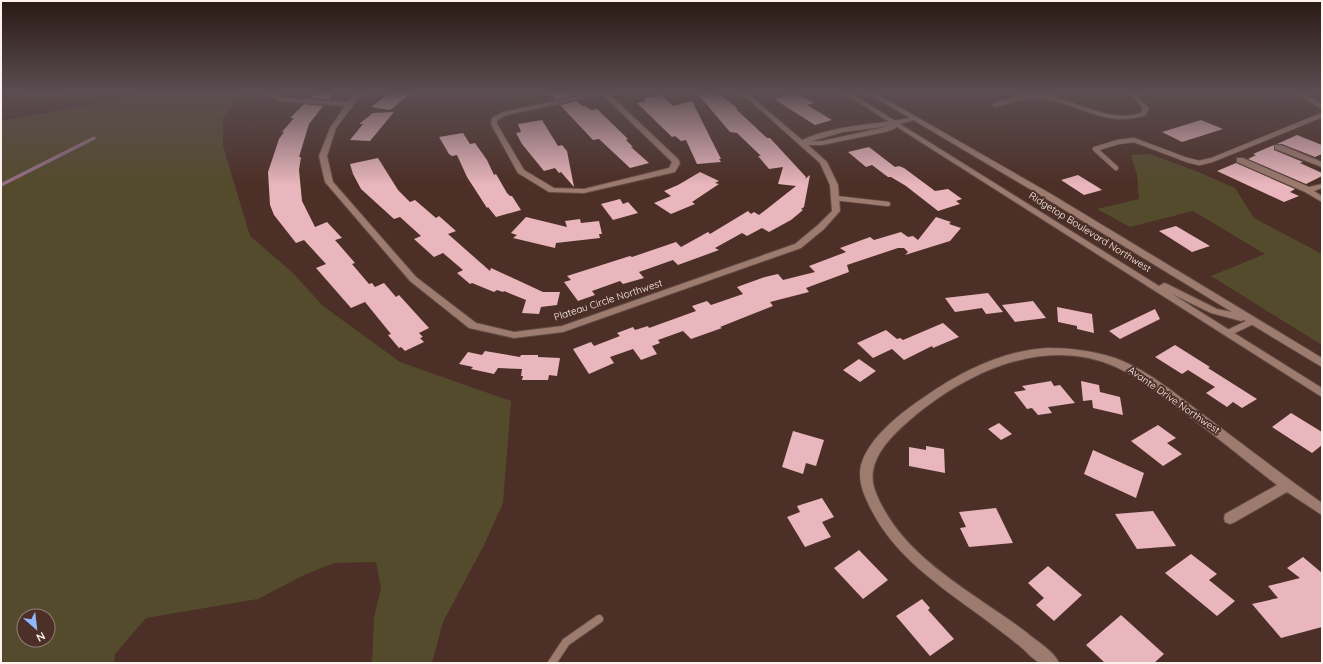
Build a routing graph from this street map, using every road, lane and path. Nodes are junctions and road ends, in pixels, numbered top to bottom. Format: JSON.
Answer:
{"nodes":[{"id":1,"x":337,"y":123,"type":"edge"},
{"id":2,"x":494,"y":123,"type":"edge"},
{"id":3,"x":636,"y":123,"type":"edge"},
{"id":4,"x":779,"y":123,"type":"edge"},
{"id":5,"x":899,"y":123,"type":"edge"},
{"id":6,"x":924,"y":123,"type":"edge"},
{"id":7,"x":1302,"y":123,"type":"edge"},
{"id":8,"x":896,"y":124,"type":"junction"},
{"id":9,"x":802,"y":143,"type":"junction"},
{"id":10,"x":1278,"y":147,"type":"dead end"},
{"id":11,"x":1240,"y":160,"type":"dead end"},
{"id":12,"x":1322,"y":165,"type":"edge"},
{"id":13,"x":1116,"y":168,"type":"dead end"},
{"id":14,"x":1322,"y":186,"type":"edge"},
{"id":15,"x":1308,"y":190,"type":"junction"},
{"id":16,"x":835,"y":198,"type":"junction"},
{"id":17,"x":1322,"y":200,"type":"edge"},
{"id":18,"x":888,"y":204,"type":"dead end"},
{"id":19,"x":1104,"y":254,"type":"junction"},
{"id":20,"x":1253,"y":321,"type":"junction"},
{"id":21,"x":1228,"y":333,"type":"junction"},
{"id":22,"x":1322,"y":363,"type":"edge"},
{"id":23,"x":1322,"y":393,"type":"edge"},
{"id":24,"x":1288,"y":485,"type":"junction"},
{"id":25,"x":1322,"y":510,"type":"edge"},
{"id":26,"x":1230,"y":518,"type":"dead end"},
{"id":27,"x":599,"y":619,"type":"dead end"},
{"id":28,"x":552,"y":663,"type":"edge"},
{"id":29,"x":1052,"y":663,"type":"edge"}],
"edges":[{"from":1,"to":16,"type":"street","name":"Plateau Circle Northwest"},
{"from":2,"to":3,"type":"street"},
{"from":4,"to":9,"type":"street","name":"Plateau Circle Northwest"},
{"from":5,"to":8,"type":"street"},
{"from":6,"to":20,"type":"street","name":"Ridgetop Boulevard Northwest"},
{"from":7,"to":13,"type":"lane"},
{"from":8,"to":9,"type":"street"},
{"from":8,"to":19,"type":"street","name":"Ridgetop Boulevard Northwest"},
{"from":9,"to":16,"type":"street","name":"Plateau Circle Northwest"},
{"from":10,"to":12,"type":"street"},
{"from":11,"to":15,"type":"street"},
{"from":14,"to":15,"type":"street"},
{"from":15,"to":17,"type":"street"},
{"from":16,"to":18,"type":"lane"},
{"from":19,"to":20,"type":"street"},
{"from":19,"to":21,"type":"street","name":"Ridgetop Boulevard Northwest"},
{"from":20,"to":21,"type":"lane"},
{"from":20,"to":22,"type":"street","name":"Ridgetop Boulevard Northwest"},
{"from":21,"to":23,"type":"street","name":"Ridgetop Boulevard Northwest"},
{"from":24,"to":25,"type":"street","name":"Avante Drive Northwest"},
{"from":24,"to":26,"type":"street"},
{"from":24,"to":29,"type":"street","name":"Avante Drive Northwest"},
{"from":27,"to":28,"type":"lane"}]}
